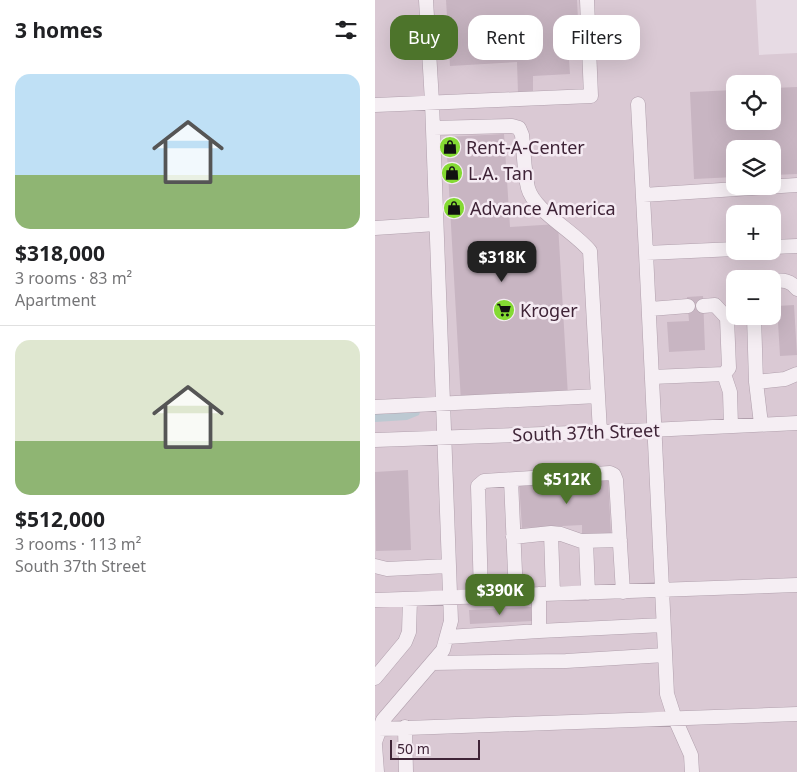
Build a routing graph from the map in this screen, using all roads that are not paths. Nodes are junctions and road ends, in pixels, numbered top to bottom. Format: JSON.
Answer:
{"nodes":[{"id":1,"x":426,"y":0,"type":"edge"},
{"id":2,"x":587,"y":0,"type":"edge"},
{"id":3,"x":432,"y":102,"type":"junction"},
{"id":4,"x":375,"y":104,"type":"edge"},
{"id":5,"x":638,"y":104,"type":"dead end"},
{"id":6,"x":433,"y":128,"type":"junction"},
{"id":7,"x":797,"y":185,"type":"edge"},
{"id":8,"x":643,"y":195,"type":"junction"},
{"id":9,"x":436,"y":224,"type":"junction"},
{"id":10,"x":375,"y":228,"type":"edge"},
{"id":11,"x":797,"y":246,"type":"edge"},
{"id":12,"x":781,"y":247,"type":"edge"},
{"id":13,"x":726,"y":249,"type":"edge"},
{"id":14,"x":646,"y":252,"type":"junction"},
{"id":15,"x":781,"y":280,"type":"edge"},
{"id":16,"x":797,"y":289,"type":"edge"},
{"id":17,"x":688,"y":306,"type":"dead end"},
{"id":18,"x":703,"y":306,"type":"dead end"},
{"id":19,"x":650,"y":309,"type":"junction"},
{"id":20,"x":754,"y":325,"type":"edge"},
{"id":21,"x":724,"y":374,"type":"junction"},
{"id":22,"x":797,"y":374,"type":"edge"},
{"id":23,"x":652,"y":377,"type":"junction"},
{"id":24,"x":756,"y":382,"type":"junction"},
{"id":25,"x":598,"y":396,"type":"junction"},
{"id":26,"x":442,"y":404,"type":"junction"},
{"id":27,"x":375,"y":407,"type":"edge"},
{"id":28,"x":797,"y":422,"type":"edge"},
{"id":29,"x":761,"y":424,"type":"junction"},
{"id":30,"x":731,"y":426,"type":"junction"},
{"id":31,"x":654,"y":430,"type":"junction"},
{"id":32,"x":599,"y":432,"type":"junction"},
{"id":33,"x":443,"y":438,"type":"junction"},
{"id":34,"x":375,"y":440,"type":"edge"},
{"id":35,"x":511,"y":480,"type":"junction"},
{"id":36,"x":551,"y":534,"type":"junction"},
{"id":37,"x":513,"y":537,"type":"junction"},
{"id":38,"x":620,"y":540,"type":"junction"},
{"id":39,"x":586,"y":541,"type":"junction"},
{"id":40,"x":375,"y":566,"type":"edge"},
{"id":41,"x":449,"y":566,"type":"junction"},
{"id":42,"x":797,"y":585,"type":"edge"},
{"id":43,"x":661,"y":591,"type":"junction"},
{"id":44,"x":623,"y":592,"type":"junction"},
{"id":45,"x":588,"y":593,"type":"junction"},
{"id":46,"x":546,"y":594,"type":"junction"},
{"id":47,"x":516,"y":595,"type":"junction"},
{"id":48,"x":481,"y":596,"type":"junction"},
{"id":49,"x":450,"y":597,"type":"junction"},
{"id":50,"x":410,"y":599,"type":"junction"},
{"id":51,"x":375,"y":600,"type":"edge"},
{"id":52,"x":663,"y":625,"type":"junction"},
{"id":53,"x":539,"y":631,"type":"junction"},
{"id":54,"x":447,"y":636,"type":"junction"},
{"id":55,"x":665,"y":656,"type":"junction"},
{"id":56,"x":432,"y":663,"type":"junction"},
{"id":57,"x":375,"y":678,"type":"edge"},
{"id":58,"x":797,"y":714,"type":"edge"},
{"id":59,"x":675,"y":719,"type":"junction"},
{"id":60,"x":405,"y":727,"type":"junction"},
{"id":61,"x":378,"y":730,"type":"edge"},
{"id":62,"x":377,"y":772,"type":"edge"},
{"id":63,"x":406,"y":772,"type":"edge"},
{"id":64,"x":692,"y":772,"type":"edge"}],
"edges":[{"from":1,"to":3,"type":"street"},
{"from":2,"to":3,"type":"street"},
{"from":3,"to":4,"type":"street"},
{"from":3,"to":6,"type":"street"},
{"from":5,"to":8,"type":"street"},
{"from":6,"to":9,"type":"street"},
{"from":6,"to":25,"type":"street"},
{"from":7,"to":8,"type":"street"},
{"from":8,"to":14,"type":"street"},
{"from":9,"to":10,"type":"street"},
{"from":9,"to":26,"type":"street"},
{"from":11,"to":12,"type":"street"},
{"from":13,"to":14,"type":"street"},
{"from":14,"to":19,"type":"street"},
{"from":15,"to":16,"type":"street"},
{"from":17,"to":19,"type":"street"},
{"from":18,"to":21,"type":"street"},
{"from":19,"to":23,"type":"street"},
{"from":20,"to":24,"type":"street"},
{"from":21,"to":23,"type":"street"},
{"from":21,"to":30,"type":"street"},
{"from":22,"to":24,"type":"street"},
{"from":23,"to":31,"type":"street"},
{"from":24,"to":29,"type":"street"},
{"from":25,"to":26,"type":"street"},
{"from":25,"to":32,"type":"street"},
{"from":26,"to":27,"type":"street"},
{"from":26,"to":33,"type":"street"},
{"from":28,"to":29,"type":"street","name":"South 37th Street"},
{"from":29,"to":30,"type":"street","name":"South 37th Street"},
{"from":30,"to":31,"type":"street","name":"South 37th Street"},
{"from":31,"to":32,"type":"street","name":"South 37th Street"},
{"from":31,"to":43,"type":"street"},
{"from":32,"to":33,"type":"street","name":"South 37th Street"},
{"from":33,"to":34,"type":"street","name":"South 37th Street"},
{"from":33,"to":41,"type":"street"},
{"from":35,"to":37,"type":"street"},
{"from":35,"to":38,"type":"street"},
{"from":35,"to":48,"type":"street"},
{"from":36,"to":37,"type":"street"},
{"from":36,"to":39,"type":"street"},
{"from":36,"to":46,"type":"street"},
{"from":37,"to":47,"type":"street"},
{"from":38,"to":39,"type":"street"},
{"from":38,"to":44,"type":"street"},
{"from":39,"to":45,"type":"street"},
{"from":40,"to":41,"type":"street"},
{"from":41,"to":49,"type":"street"},
{"from":42,"to":43,"type":"street"},
{"from":43,"to":44,"type":"street"},
{"from":43,"to":52,"type":"street"},
{"from":44,"to":45,"type":"street"},
{"from":45,"to":46,"type":"street"},
{"from":46,"to":47,"type":"street"},
{"from":46,"to":53,"type":"street"},
{"from":47,"to":48,"type":"street"},
{"from":48,"to":49,"type":"street"},
{"from":49,"to":50,"type":"street"},
{"from":49,"to":54,"type":"street"},
{"from":50,"to":51,"type":"street"},
{"from":50,"to":57,"type":"street"},
{"from":52,"to":53,"type":"street"},
{"from":52,"to":55,"type":"street"},
{"from":53,"to":54,"type":"street"},
{"from":54,"to":56,"type":"street"},
{"from":55,"to":56,"type":"street"},
{"from":55,"to":59,"type":"street"},
{"from":56,"to":61,"type":"street"},
{"from":58,"to":59,"type":"street"},
{"from":59,"to":60,"type":"street"},
{"from":59,"to":64,"type":"street"},
{"from":60,"to":61,"type":"street"},
{"from":60,"to":63,"type":"street"},
{"from":61,"to":62,"type":"street"}]}
